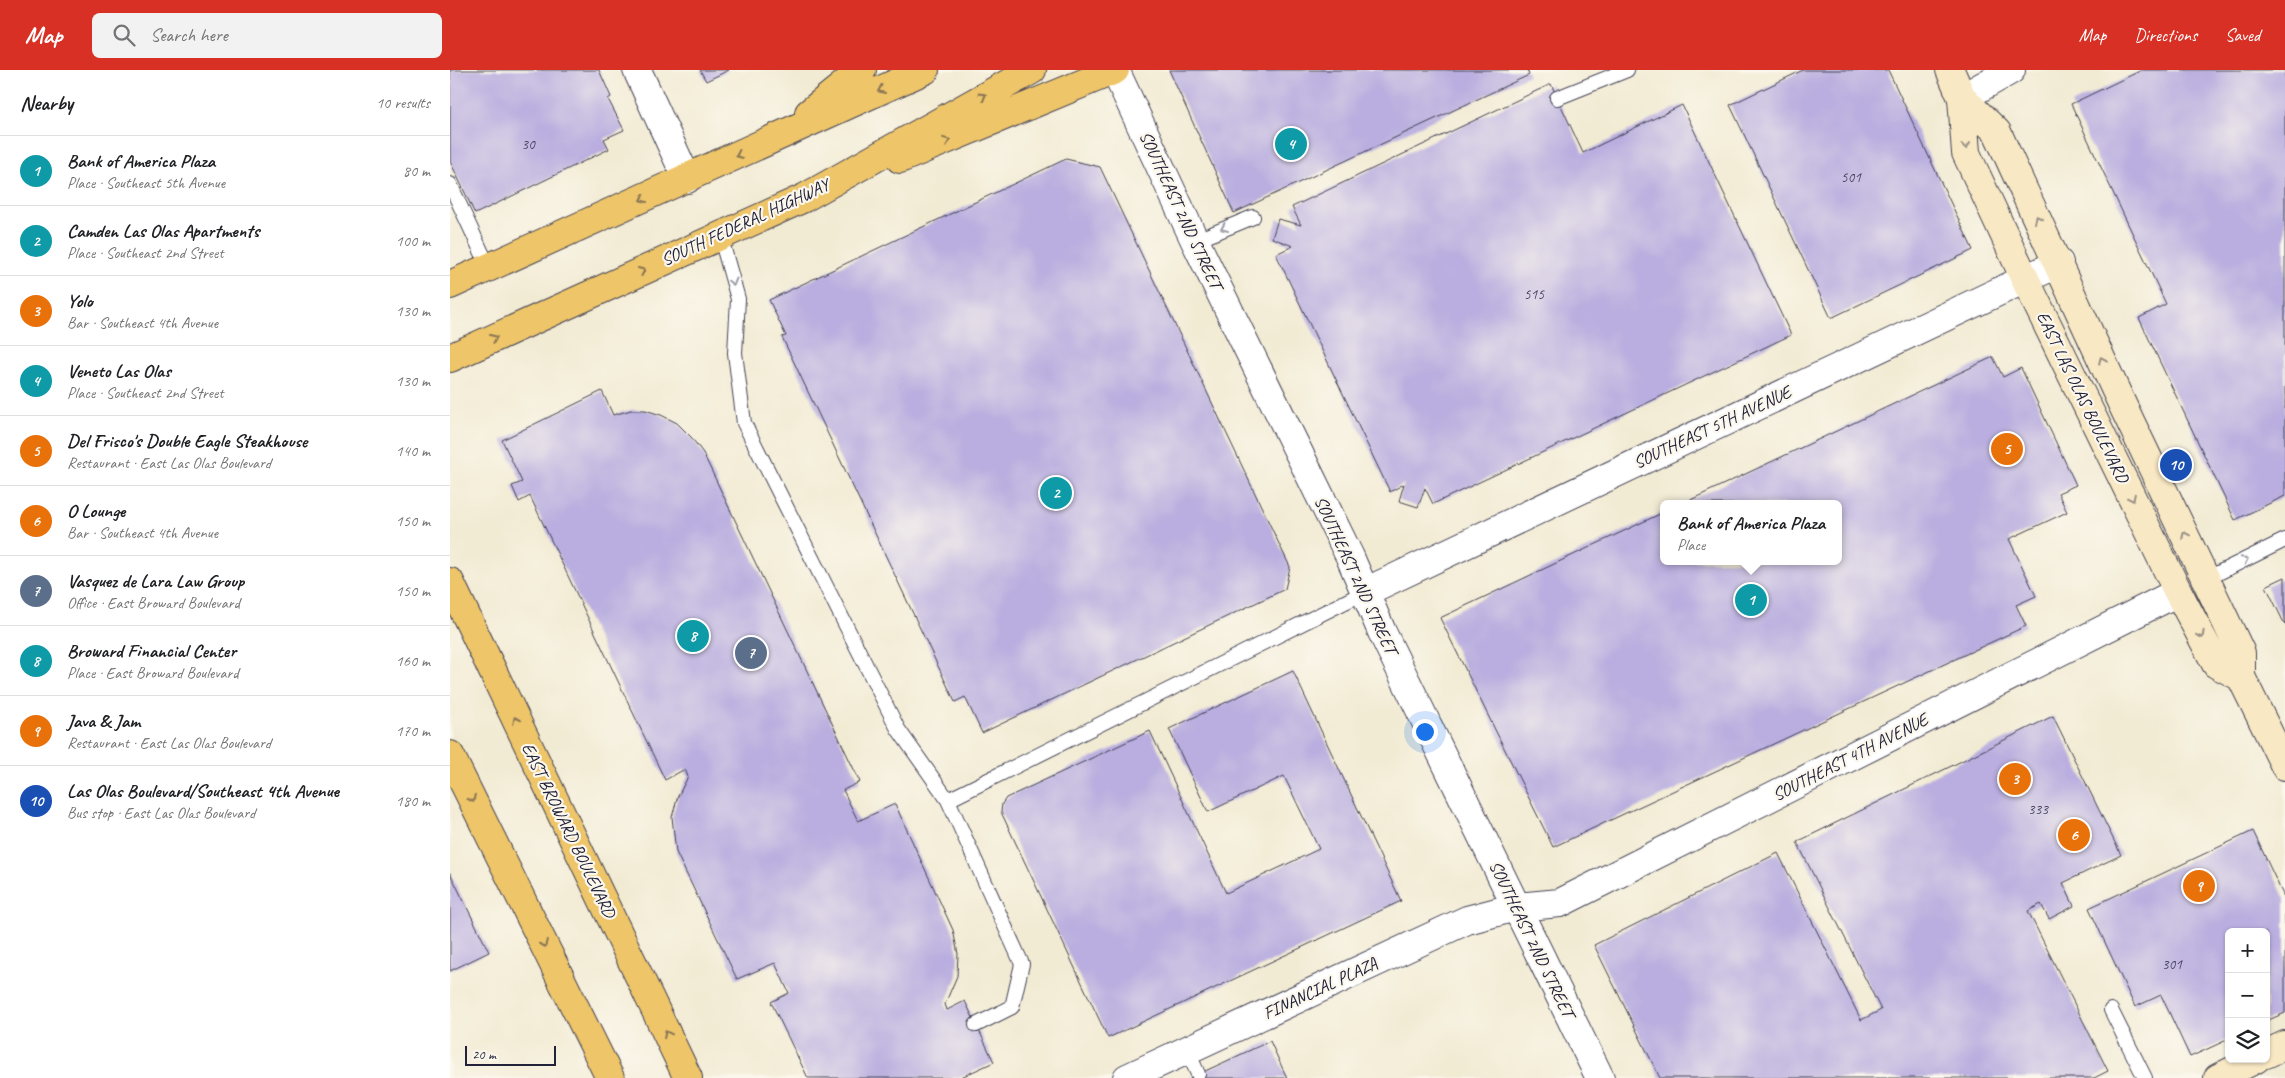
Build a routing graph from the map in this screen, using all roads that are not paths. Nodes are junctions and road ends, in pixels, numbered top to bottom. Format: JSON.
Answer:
{"nodes":[{"id":1,"x":637,"y":70,"type":"edge"},
{"id":2,"x":862,"y":70,"type":"edge"},
{"id":3,"x":925,"y":70,"type":"edge"},
{"id":4,"x":1032,"y":70,"type":"edge"},
{"id":5,"x":1115,"y":70,"type":"edge"},
{"id":6,"x":1627,"y":70,"type":"edge"},
{"id":7,"x":1950,"y":70,"type":"edge"},
{"id":8,"x":2011,"y":70,"type":"edge"},
{"id":9,"x":1557,"y":98,"type":"dead end"},
{"id":10,"x":1962,"y":98,"type":"junction"},
{"id":11,"x":783,"y":134,"type":"junction"},
{"id":12,"x":688,"y":178,"type":"junction"},
{"id":13,"x":450,"y":184,"type":"edge"},
{"id":14,"x":804,"y":198,"type":"junction"},
{"id":15,"x":1253,"y":217,"type":"dead end"},
{"id":16,"x":720,"y":235,"type":"junction"},
{"id":17,"x":1195,"y":241,"type":"junction"},
{"id":18,"x":2059,"y":263,"type":"junction"},
{"id":19,"x":489,"y":268,"type":"junction"},
{"id":20,"x":2025,"y":279,"type":"junction"},
{"id":21,"x":450,"y":286,"type":"edge"},
{"id":22,"x":450,"y":358,"type":"edge"},
{"id":23,"x":2285,"y":540,"type":"edge"},
{"id":24,"x":2206,"y":579,"type":"junction"},
{"id":25,"x":450,"y":582,"type":"edge"},
{"id":26,"x":1365,"y":592,"type":"junction"},
{"id":27,"x":2178,"y":592,"type":"junction"},
{"id":28,"x":2241,"y":677,"type":"junction"},
{"id":29,"x":450,"y":755,"type":"edge"},
{"id":30,"x":2285,"y":766,"type":"edge"},
{"id":31,"x":948,"y":800,"type":"junction"},
{"id":32,"x":1516,"y":907,"type":"junction"},
{"id":33,"x":2110,"y":1010,"type":"dead end"},
{"id":34,"x":976,"y":1025,"type":"dead end"},
{"id":35,"x":2285,"y":1045,"type":"edge"},
{"id":36,"x":1186,"y":1050,"type":"junction"},
{"id":37,"x":2270,"y":1052,"type":"edge"},
{"id":38,"x":2248,"y":1063,"type":"edge"},
{"id":39,"x":1198,"y":1074,"type":"dead end"},
{"id":40,"x":610,"y":1078,"type":"edge"},
{"id":41,"x":688,"y":1078,"type":"edge"},
{"id":42,"x":1127,"y":1078,"type":"edge"},
{"id":43,"x":1600,"y":1078,"type":"edge"},
{"id":44,"x":2145,"y":1078,"type":"edge"},
{"id":45,"x":2218,"y":1078,"type":"edge"}],
"edges":[{"from":1,"to":12,"type":"street"},
{"from":2,"to":11,"type":"main road"},
{"from":3,"to":11,"type":"main road","one_way":true},
{"from":14,"to":4,"type":"main road","name":"SOUTH FEDERAL HIGHWAY","one_way":true},
{"from":14,"to":5,"type":"main road","one_way":true},
{"from":5,"to":17,"type":"street","name":"SOUTHEAST 2ND STREET"},
{"from":6,"to":9,"type":"lane"},
{"from":7,"to":10,"type":"main road","name":"EAST LAS OLAS BOULEVARD"},
{"from":8,"to":10,"type":"street"},
{"from":18,"to":10,"type":"main road","name":"EAST LAS OLAS BOULEVARD","one_way":true},
{"from":10,"to":20,"type":"main road","name":"EAST LAS OLAS BOULEVARD","one_way":true},
{"from":11,"to":12,"type":"main road","one_way":true},
{"from":12,"to":19,"type":"main road","one_way":true},
{"from":13,"to":19,"type":"lane"},
{"from":14,"to":16,"type":"main road","name":"SOUTH FEDERAL HIGHWAY"},
{"from":15,"to":17,"type":"lane","one_way":true},
{"from":22,"to":16,"type":"main road","name":"SOUTH FEDERAL HIGHWAY","one_way":true},
{"from":16,"to":31,"type":"lane","one_way":true},
{"from":17,"to":26,"type":"street","name":"SOUTHEAST 2ND STREET"},
{"from":18,"to":20,"type":"street","name":"SOUTHEAST 5TH AVENUE"},
{"from":24,"to":18,"type":"main road","name":"EAST LAS OLAS BOULEVARD","one_way":true},
{"from":19,"to":21,"type":"main road"},
{"from":20,"to":26,"type":"street","name":"SOUTHEAST 5TH AVENUE"},
{"from":20,"to":27,"type":"main road","name":"EAST LAS OLAS BOULEVARD","one_way":true},
{"from":24,"to":23,"type":"lane","one_way":true},
{"from":24,"to":28,"type":"main road","name":"EAST LAS OLAS BOULEVARD"},
{"from":41,"to":25,"type":"main road","name":"EAST BROWARD BOULEVARD","one_way":true},
{"from":26,"to":31,"type":"lane"},
{"from":26,"to":32,"type":"street","name":"SOUTHEAST 2ND STREET"},
{"from":27,"to":28,"type":"main road","name":"EAST LAS OLAS BOULEVARD","one_way":true},
{"from":27,"to":32,"type":"street","name":"SOUTHEAST 4TH AVENUE"},
{"from":28,"to":30,"type":"main road","name":"EAST LAS OLAS BOULEVARD"},
{"from":29,"to":40,"type":"main road","one_way":true},
{"from":31,"to":34,"type":"lane"},
{"from":32,"to":36,"type":"street","name":"FINANCIAL PLAZA"},
{"from":32,"to":43,"type":"street","name":"SOUTHEAST 2ND STREET"},
{"from":33,"to":44,"type":"lane"},
{"from":35,"to":37,"type":"main road"},
{"from":36,"to":39,"type":"lane"},
{"from":36,"to":42,"type":"street","name":"FINANCIAL PLAZA"},
{"from":38,"to":45,"type":"main road"}]}
